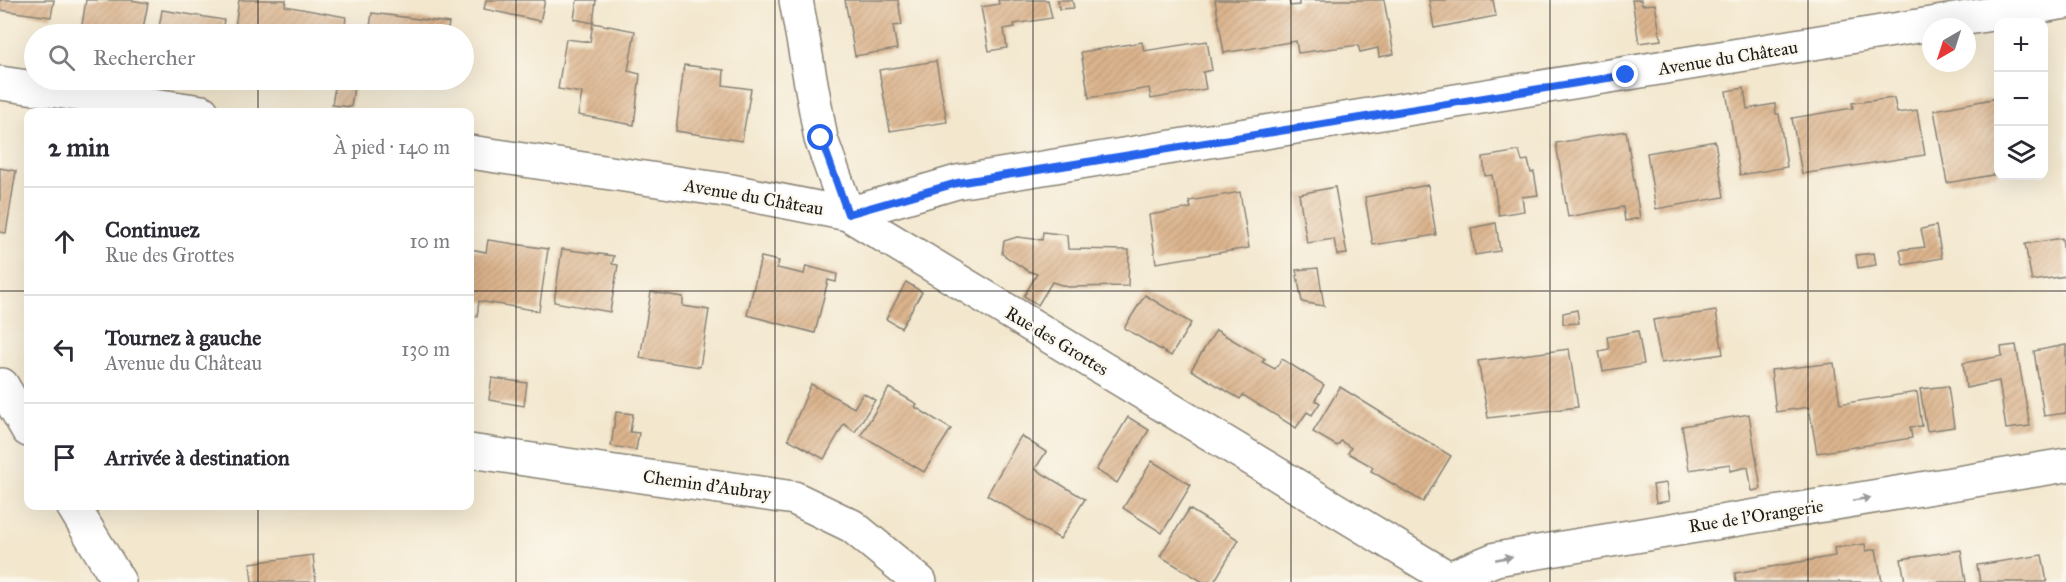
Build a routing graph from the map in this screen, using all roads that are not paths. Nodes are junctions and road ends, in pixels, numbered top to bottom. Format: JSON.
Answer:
{"nodes":[{"id":1,"x":796,"y":0,"type":"edge"},
{"id":2,"x":2066,"y":2,"type":"edge"},
{"id":3,"x":0,"y":83,"type":"edge"},
{"id":4,"x":24,"y":86,"type":"edge"},
{"id":5,"x":49,"y":90,"type":"edge"},
{"id":6,"x":174,"y":108,"type":"edge"},
{"id":7,"x":474,"y":153,"type":"edge"},
{"id":8,"x":848,"y":214,"type":"junction"},
{"id":9,"x":10,"y":386,"type":"edge"},
{"id":10,"x":24,"y":420,"type":"edge"},
{"id":11,"x":474,"y":452,"type":"edge"},
{"id":12,"x":2066,"y":465,"type":"edge"},
{"id":13,"x":75,"y":510,"type":"edge"},
{"id":14,"x":1452,"y":580,"type":"edge"},
{"id":15,"x":118,"y":582,"type":"edge"},
{"id":16,"x":920,"y":582,"type":"edge"}],
"edges":[{"from":1,"to":8,"type":"street"},
{"from":2,"to":8,"type":"street","name":"Avenue du Château"},
{"from":3,"to":4,"type":"street"},
{"from":5,"to":6,"type":"street"},
{"from":7,"to":8,"type":"street","name":"Avenue du Château"},
{"from":8,"to":14,"type":"street","name":"Rue des Grottes"},
{"from":9,"to":10,"type":"street"},
{"from":11,"to":16,"type":"street","name":"Chemin d'Aubray"},
{"from":14,"to":12,"type":"street","name":"Rue de l'Orangerie","one_way":true},
{"from":13,"to":15,"type":"street"}]}
